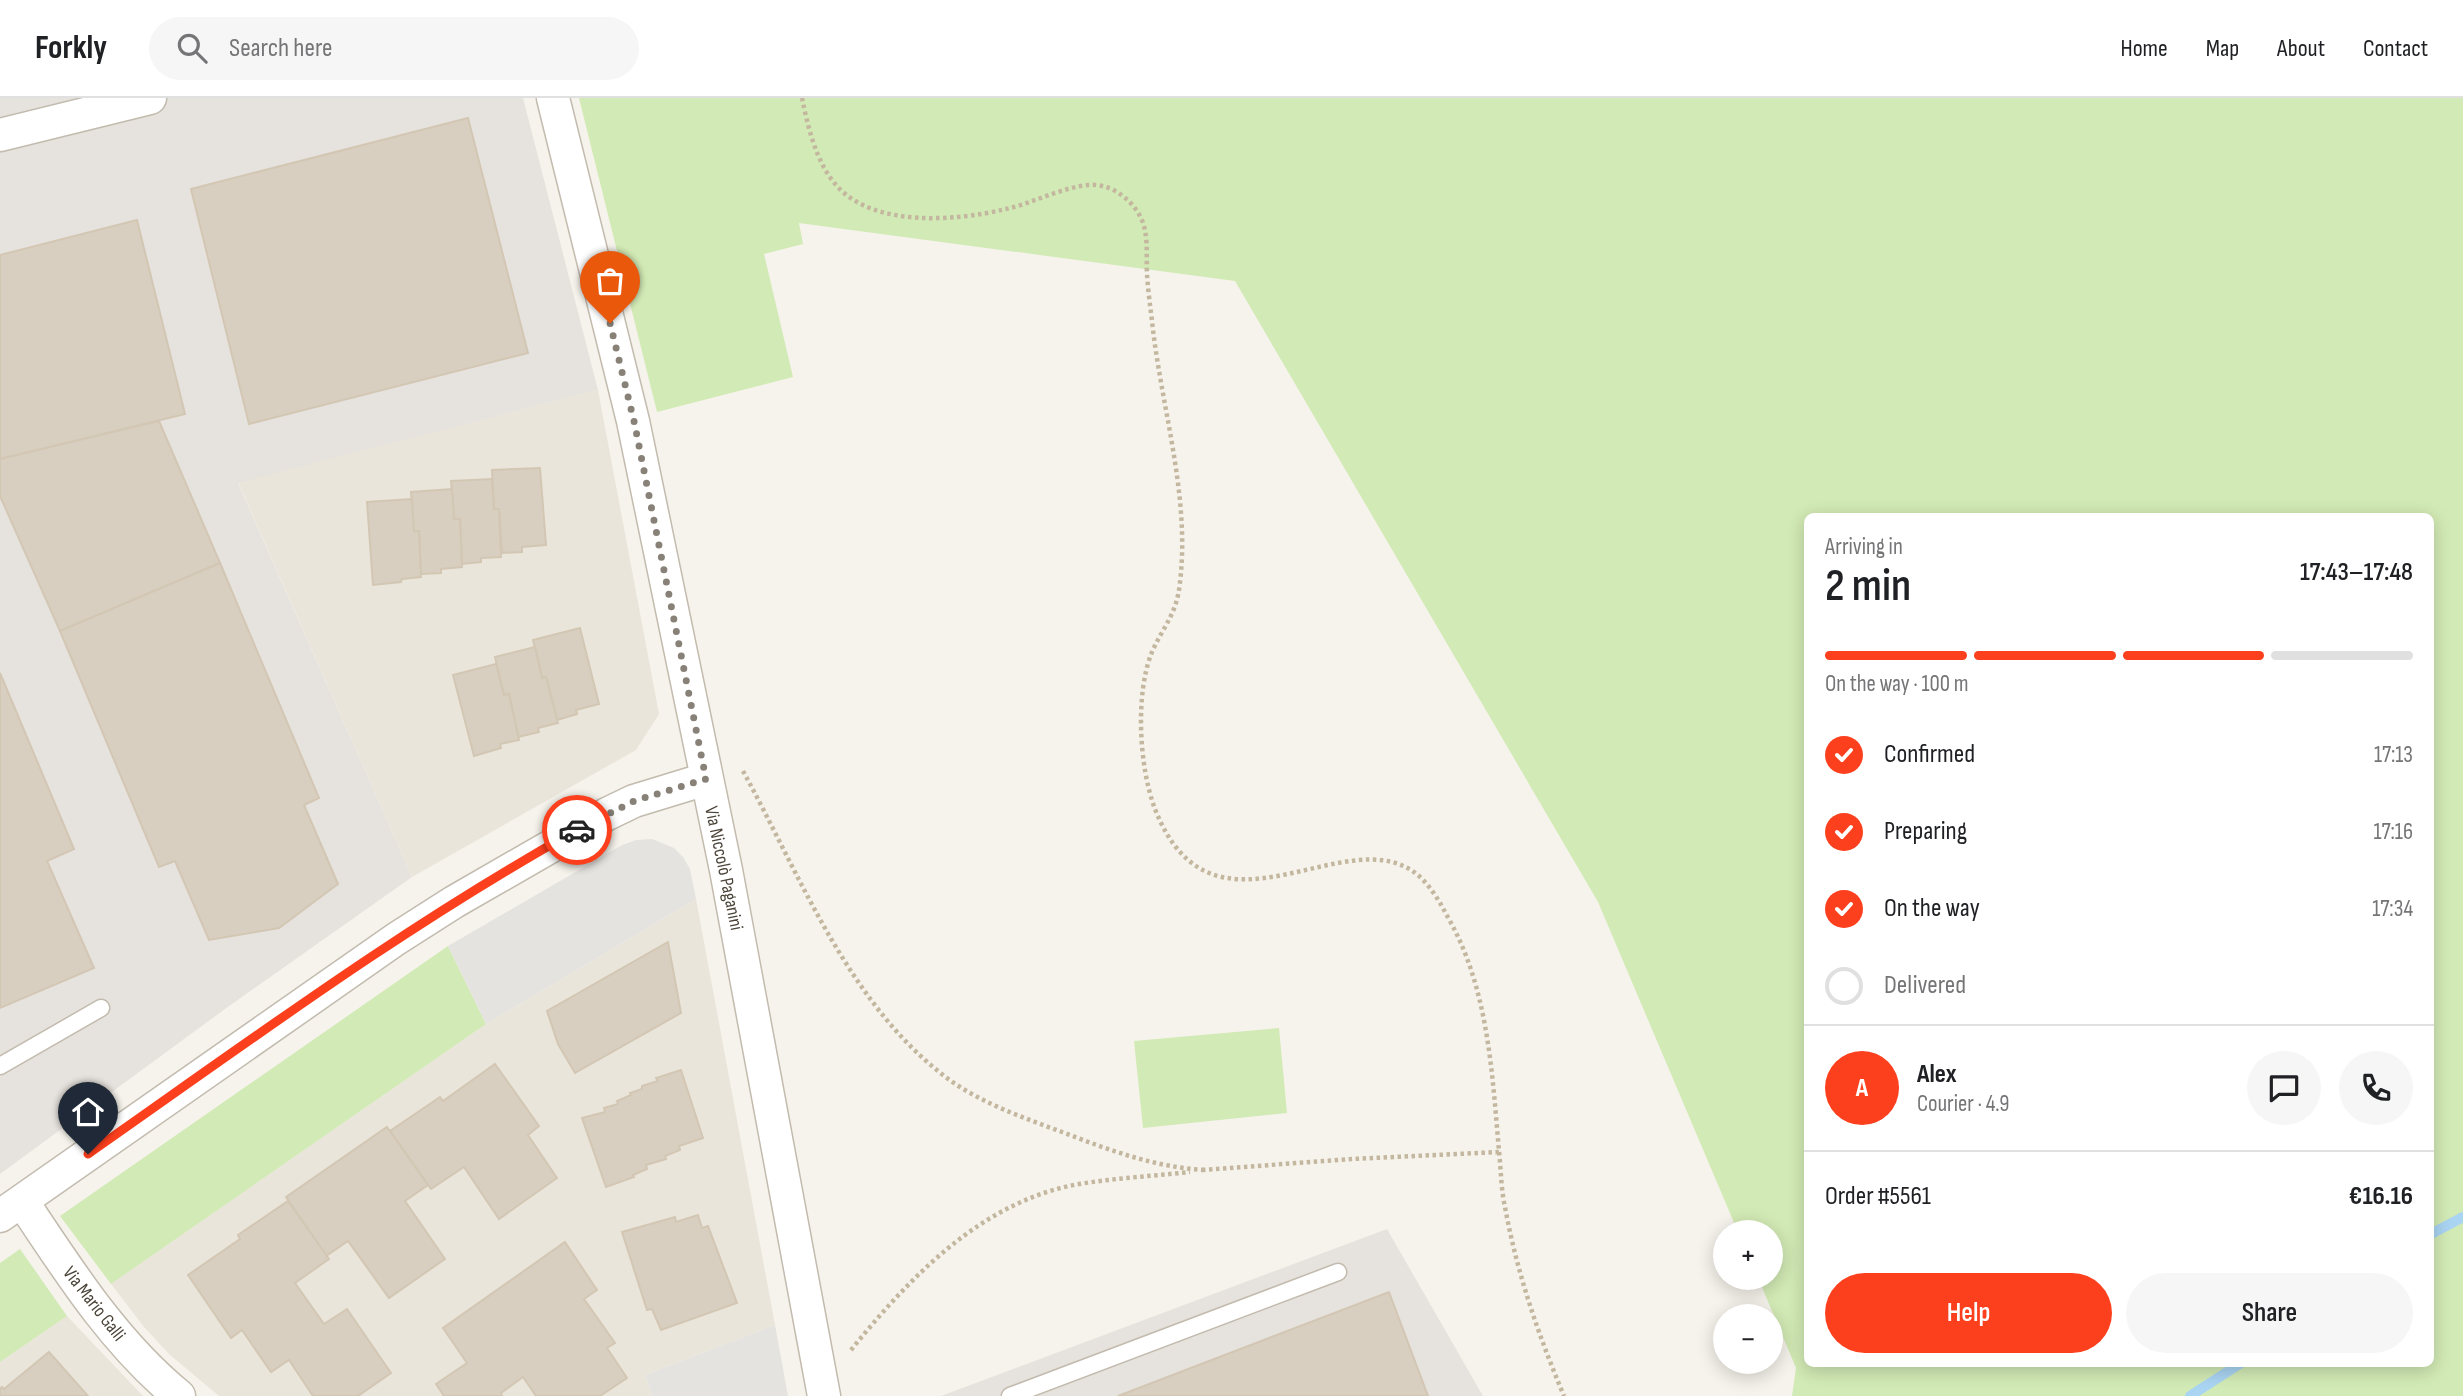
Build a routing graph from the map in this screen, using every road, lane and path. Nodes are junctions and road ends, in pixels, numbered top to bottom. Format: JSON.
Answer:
{"nodes":[{"id":1,"x":150,"y":98,"type":"edge"},
{"id":2,"x":553,"y":98,"type":"edge"},
{"id":3,"x":802,"y":98,"type":"edge"},
{"id":4,"x":0,"y":135,"type":"edge"},
{"id":5,"x":743,"y":769,"type":"dead end"},
{"id":6,"x":706,"y":779,"type":"junction"},
{"id":7,"x":101,"y":1008,"type":"dead end"},
{"id":8,"x":0,"y":1066,"type":"edge"},
{"id":9,"x":1499,"y":1152,"type":"junction"},
{"id":10,"x":1204,"y":1170,"type":"junction"},
{"id":11,"x":11,"y":1208,"type":"edge"},
{"id":12,"x":1338,"y":1272,"type":"dead end"},
{"id":13,"x":848,"y":1354,"type":"dead end"},
{"id":14,"x":179,"y":1396,"type":"edge"},
{"id":15,"x":824,"y":1396,"type":"edge"},
{"id":16,"x":1010,"y":1396,"type":"edge"},
{"id":17,"x":1564,"y":1396,"type":"edge"}],
"edges":[{"from":1,"to":4,"type":"street"},
{"from":2,"to":6,"type":"street","name":"Via Niccolò Paganini"},
{"from":3,"to":9,"type":"path"},
{"from":5,"to":10,"type":"path"},
{"from":6,"to":11,"type":"street"},
{"from":6,"to":15,"type":"street","name":"Via Niccolò Paganini"},
{"from":7,"to":8,"type":"lane"},
{"from":9,"to":10,"type":"path"},
{"from":9,"to":17,"type":"path"},
{"from":10,"to":13,"type":"path"},
{"from":11,"to":14,"type":"street","name":"Via Mario Galli"},
{"from":12,"to":16,"type":"lane"}]}
